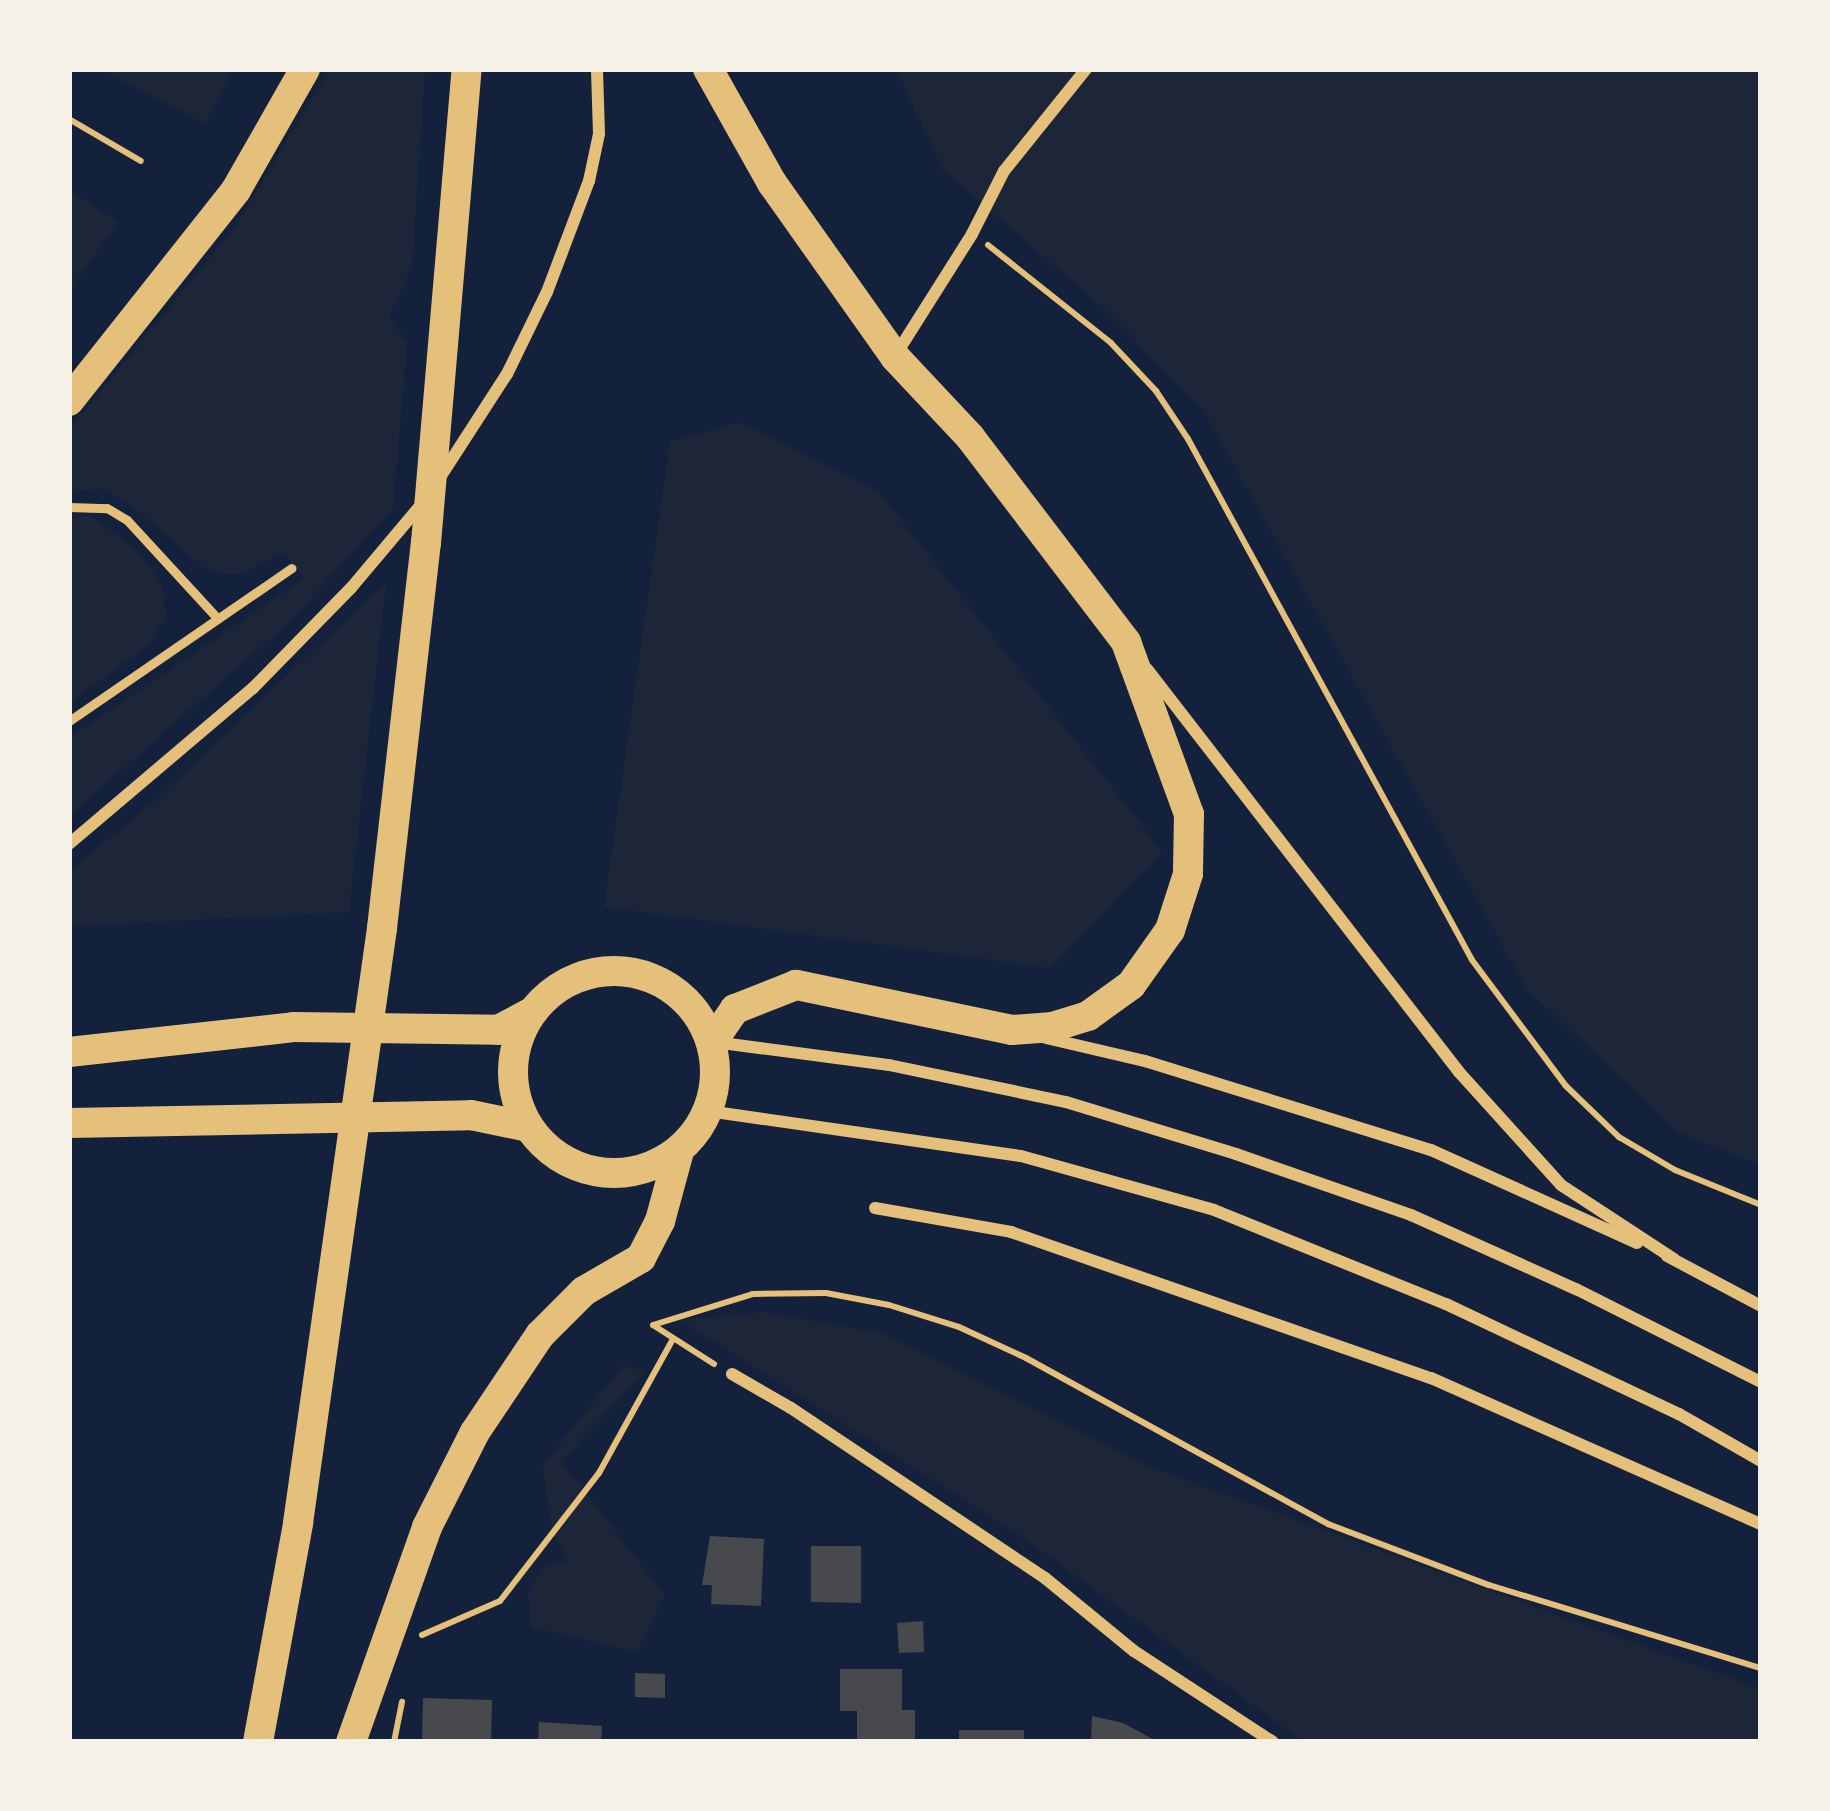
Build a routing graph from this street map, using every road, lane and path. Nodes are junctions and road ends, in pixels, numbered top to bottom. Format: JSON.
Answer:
{"nodes":[{"id":1,"x":305,"y":69,"type":"edge"},
{"id":2,"x":467,"y":69,"type":"edge"},
{"id":3,"x":597,"y":69,"type":"edge"},
{"id":4,"x":708,"y":69,"type":"edge"},
{"id":5,"x":1086,"y":69,"type":"edge"},
{"id":6,"x":69,"y":118,"type":"edge"},
{"id":7,"x":141,"y":161,"type":"dead end"},
{"id":8,"x":973,"y":234,"type":"junction"},
{"id":9,"x":895,"y":357,"type":"junction"},
{"id":10,"x":69,"y":401,"type":"edge"},
{"id":11,"x":69,"y":506,"type":"edge"},
{"id":12,"x":292,"y":568,"type":"dead end"},
{"id":13,"x":218,"y":619,"type":"junction"},
{"id":14,"x":1126,"y":642,"type":"junction"},
{"id":15,"x":69,"y":721,"type":"edge"},
{"id":16,"x":69,"y":844,"type":"edge"},
{"id":17,"x":533,"y":1011,"type":"junction"},
{"id":18,"x":1012,"y":1030,"type":"junction"},
{"id":19,"x":712,"y":1042,"type":"junction"},
{"id":20,"x":69,"y":1052,"type":"edge"},
{"id":21,"x":708,"y":1112,"type":"junction"},
{"id":22,"x":69,"y":1123,"type":"edge"},
{"id":23,"x":529,"y":1127,"type":"junction"},
{"id":24,"x":680,"y":1150,"type":"junction"},
{"id":25,"x":1761,"y":1205,"type":"edge"},
{"id":26,"x":875,"y":1208,"type":"dead end"},
{"id":27,"x":1674,"y":1259,"type":"junction"},
{"id":28,"x":1761,"y":1306,"type":"edge"},
{"id":29,"x":672,"y":1341,"type":"junction"},
{"id":30,"x":732,"y":1374,"type":"joint"},
{"id":31,"x":1761,"y":1382,"type":"edge"},
{"id":32,"x":1761,"y":1461,"type":"edge"},
{"id":33,"x":1761,"y":1523,"type":"edge"},
{"id":34,"x":415,"y":1638,"type":"dead end"},
{"id":35,"x":1761,"y":1668,"type":"edge"},
{"id":36,"x":258,"y":1742,"type":"edge"},
{"id":37,"x":351,"y":1742,"type":"edge"},
{"id":38,"x":1274,"y":1742,"type":"edge"}],
"edges":[{"from":1,"to":10,"type":"highway"},
{"from":2,"to":36,"type":"highway"},
{"from":3,"to":16,"type":"street"},
{"from":4,"to":9,"type":"highway"},
{"from":5,"to":8,"type":"street"},
{"from":6,"to":7,"type":"path"},
{"from":8,"to":9,"type":"street"},
{"from":8,"to":25,"type":"path"},
{"from":9,"to":14,"type":"highway"},
{"from":11,"to":13,"type":"lane"},
{"from":12,"to":13,"type":"lane"},
{"from":13,"to":15,"type":"lane"},
{"from":14,"to":18,"type":"highway"},
{"from":14,"to":27,"type":"street"},
{"from":17,"to":19,"type":"highway"},
{"from":17,"to":20,"type":"highway"},
{"from":17,"to":23,"type":"highway"},
{"from":18,"to":19,"type":"highway"},
{"from":18,"to":27,"type":"street"},
{"from":19,"to":21,"type":"highway"},
{"from":19,"to":31,"type":"street"},
{"from":21,"to":24,"type":"highway"},
{"from":21,"to":32,"type":"street"},
{"from":22,"to":23,"type":"highway"},
{"from":23,"to":24,"type":"highway"},
{"from":24,"to":37,"type":"highway"},
{"from":26,"to":33,"type":"street"},
{"from":27,"to":28,"type":"street"},
{"from":29,"to":30,"type":"path"},
{"from":29,"to":34,"type":"path"},
{"from":29,"to":35,"type":"path"},
{"from":30,"to":38,"type":"street"}]}
